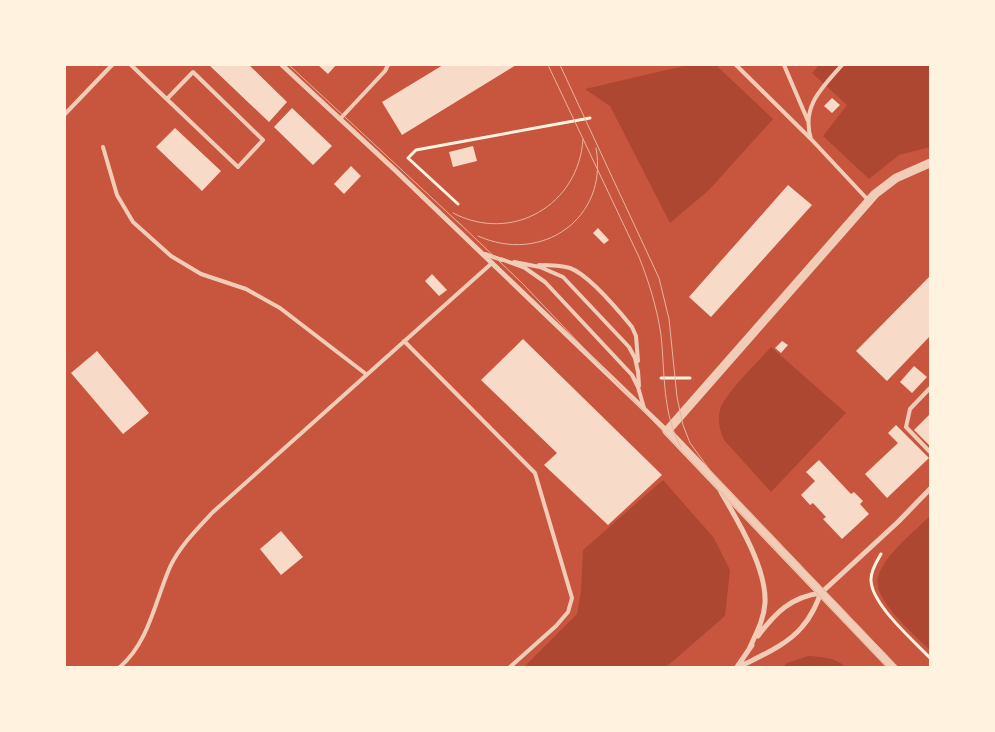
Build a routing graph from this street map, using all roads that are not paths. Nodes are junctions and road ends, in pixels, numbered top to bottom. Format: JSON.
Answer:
{"nodes":[{"id":1,"x":112,"y":65,"type":"edge"},
{"id":2,"x":131,"y":65,"type":"edge"},
{"id":3,"x":282,"y":65,"type":"edge"},
{"id":4,"x":388,"y":65,"type":"edge"},
{"id":5,"x":736,"y":65,"type":"edge"},
{"id":6,"x":784,"y":65,"type":"edge"},
{"id":7,"x":842,"y":65,"type":"edge"},
{"id":8,"x":167,"y":99,"type":"junction"},
{"id":9,"x":65,"y":114,"type":"edge"},
{"id":10,"x":340,"y":119,"type":"junction"},
{"id":11,"x":808,"y":121,"type":"junction"},
{"id":12,"x":811,"y":139,"type":"junction"},
{"id":13,"x":103,"y":147,"type":"dead end"},
{"id":14,"x":930,"y":163,"type":"edge"},
{"id":15,"x":868,"y":200,"type":"junction"},
{"id":16,"x":481,"y":252,"type":"junction"},
{"id":17,"x":501,"y":259,"type":"junction"},
{"id":18,"x":492,"y":263,"type":"junction"},
{"id":19,"x":529,"y":264,"type":"junction"},
{"id":20,"x":404,"y":340,"type":"junction"},
{"id":21,"x":638,"y":372,"type":"junction"},
{"id":22,"x":366,"y":374,"type":"junction"},
{"id":23,"x":930,"y":388,"type":"edge"},
{"id":24,"x":640,"y":393,"type":"junction"},
{"id":25,"x":644,"y":410,"type":"junction"},
{"id":26,"x":666,"y":430,"type":"junction"},
{"id":27,"x":930,"y":452,"type":"edge"},
{"id":28,"x":714,"y":481,"type":"junction"},
{"id":29,"x":930,"y":489,"type":"edge"},
{"id":30,"x":821,"y":592,"type":"junction"},
{"id":31,"x":750,"y":647,"type":"junction"},
{"id":32,"x":120,"y":667,"type":"edge"},
{"id":33,"x":510,"y":667,"type":"edge"},
{"id":34,"x":738,"y":667,"type":"edge"},
{"id":35,"x":892,"y":667,"type":"edge"}],
"edges":[{"from":1,"to":9,"type":"lane"},
{"from":2,"to":8,"type":"lane"},
{"from":3,"to":10,"type":"street"},
{"from":4,"to":10,"type":"lane"},
{"from":5,"to":12,"type":"lane"},
{"from":6,"to":11,"type":"lane"},
{"from":7,"to":11,"type":"lane"},
{"from":8,"to":8,"type":"lane"},
{"from":10,"to":16,"type":"street"},
{"from":11,"to":12,"type":"lane"},
{"from":12,"to":15,"type":"lane"},
{"from":13,"to":22,"type":"lane"},
{"from":14,"to":15,"type":"street"},
{"from":15,"to":26,"type":"street"},
{"from":16,"to":17,"type":"lane"},
{"from":16,"to":18,"type":"street"},
{"from":17,"to":19,"type":"lane"},
{"from":17,"to":24,"type":"lane"},
{"from":18,"to":20,"type":"lane"},
{"from":18,"to":25,"type":"street"},
{"from":19,"to":21,"type":"lane"},
{"from":19,"to":21,"type":"lane"},
{"from":20,"to":22,"type":"lane"},
{"from":20,"to":33,"type":"lane"},
{"from":21,"to":24,"type":"lane"},
{"from":22,"to":32,"type":"lane"},
{"from":23,"to":27,"type":"lane"},
{"from":24,"to":25,"type":"lane"},
{"from":25,"to":26,"type":"street"},
{"from":26,"to":28,"type":"street"},
{"from":28,"to":30,"type":"street"},
{"from":28,"to":31,"type":"street"},
{"from":29,"to":30,"type":"street"},
{"from":30,"to":31,"type":"street"},
{"from":30,"to":34,"type":"street"},
{"from":30,"to":35,"type":"street"},
{"from":31,"to":34,"type":"street"}]}
